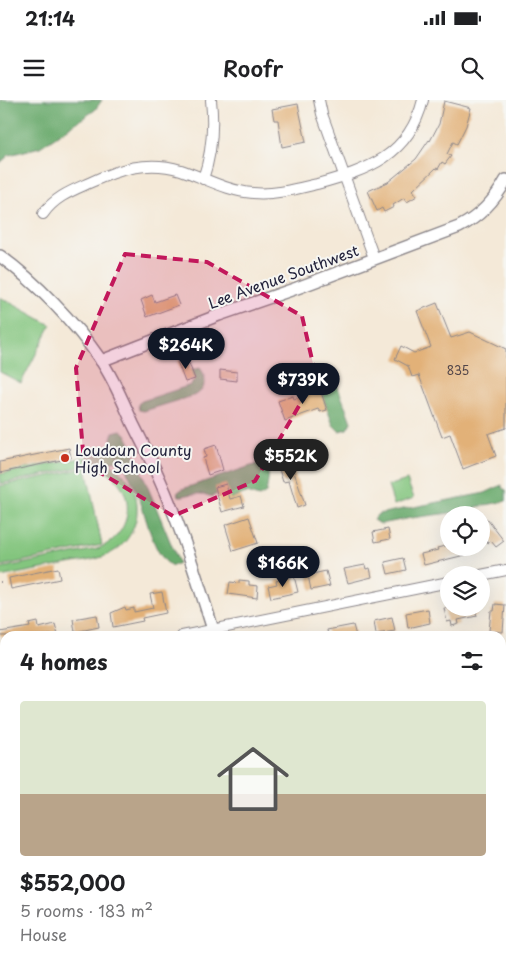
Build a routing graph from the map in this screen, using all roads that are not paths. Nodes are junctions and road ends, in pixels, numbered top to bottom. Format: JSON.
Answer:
{"nodes":[{"id":1,"x":211,"y":100,"type":"edge"},
{"id":2,"x":319,"y":100,"type":"edge"},
{"id":3,"x":423,"y":100,"type":"edge"},
{"id":4,"x":344,"y":176,"type":"junction"},
{"id":5,"x":202,"y":179,"type":"junction"},
{"id":6,"x":506,"y":180,"type":"edge"},
{"id":7,"x":43,"y":214,"type":"dead end"},
{"id":8,"x":0,"y":256,"type":"edge"},
{"id":9,"x":374,"y":258,"type":"junction"},
{"id":10,"x":102,"y":361,"type":"junction"},
{"id":11,"x":506,"y":570,"type":"edge"},
{"id":12,"x":490,"y":574,"type":"edge"},
{"id":13,"x":440,"y":584,"type":"edge"},
{"id":14,"x":213,"y":631,"type":"edge"},
{"id":15,"x":223,"y":631,"type":"edge"}],
"edges":[{"from":1,"to":5,"type":"street"},
{"from":2,"to":4,"type":"street"},
{"from":3,"to":4,"type":"street"},
{"from":4,"to":5,"type":"street"},
{"from":4,"to":9,"type":"street"},
{"from":5,"to":7,"type":"street"},
{"from":6,"to":9,"type":"street","name":"Lee Avenue Southwest"},
{"from":8,"to":10,"type":"street"},
{"from":9,"to":10,"type":"street","name":"Lee Avenue Southwest"},
{"from":10,"to":14,"type":"street"},
{"from":11,"to":12,"type":"street"},
{"from":13,"to":15,"type":"street"}]}
